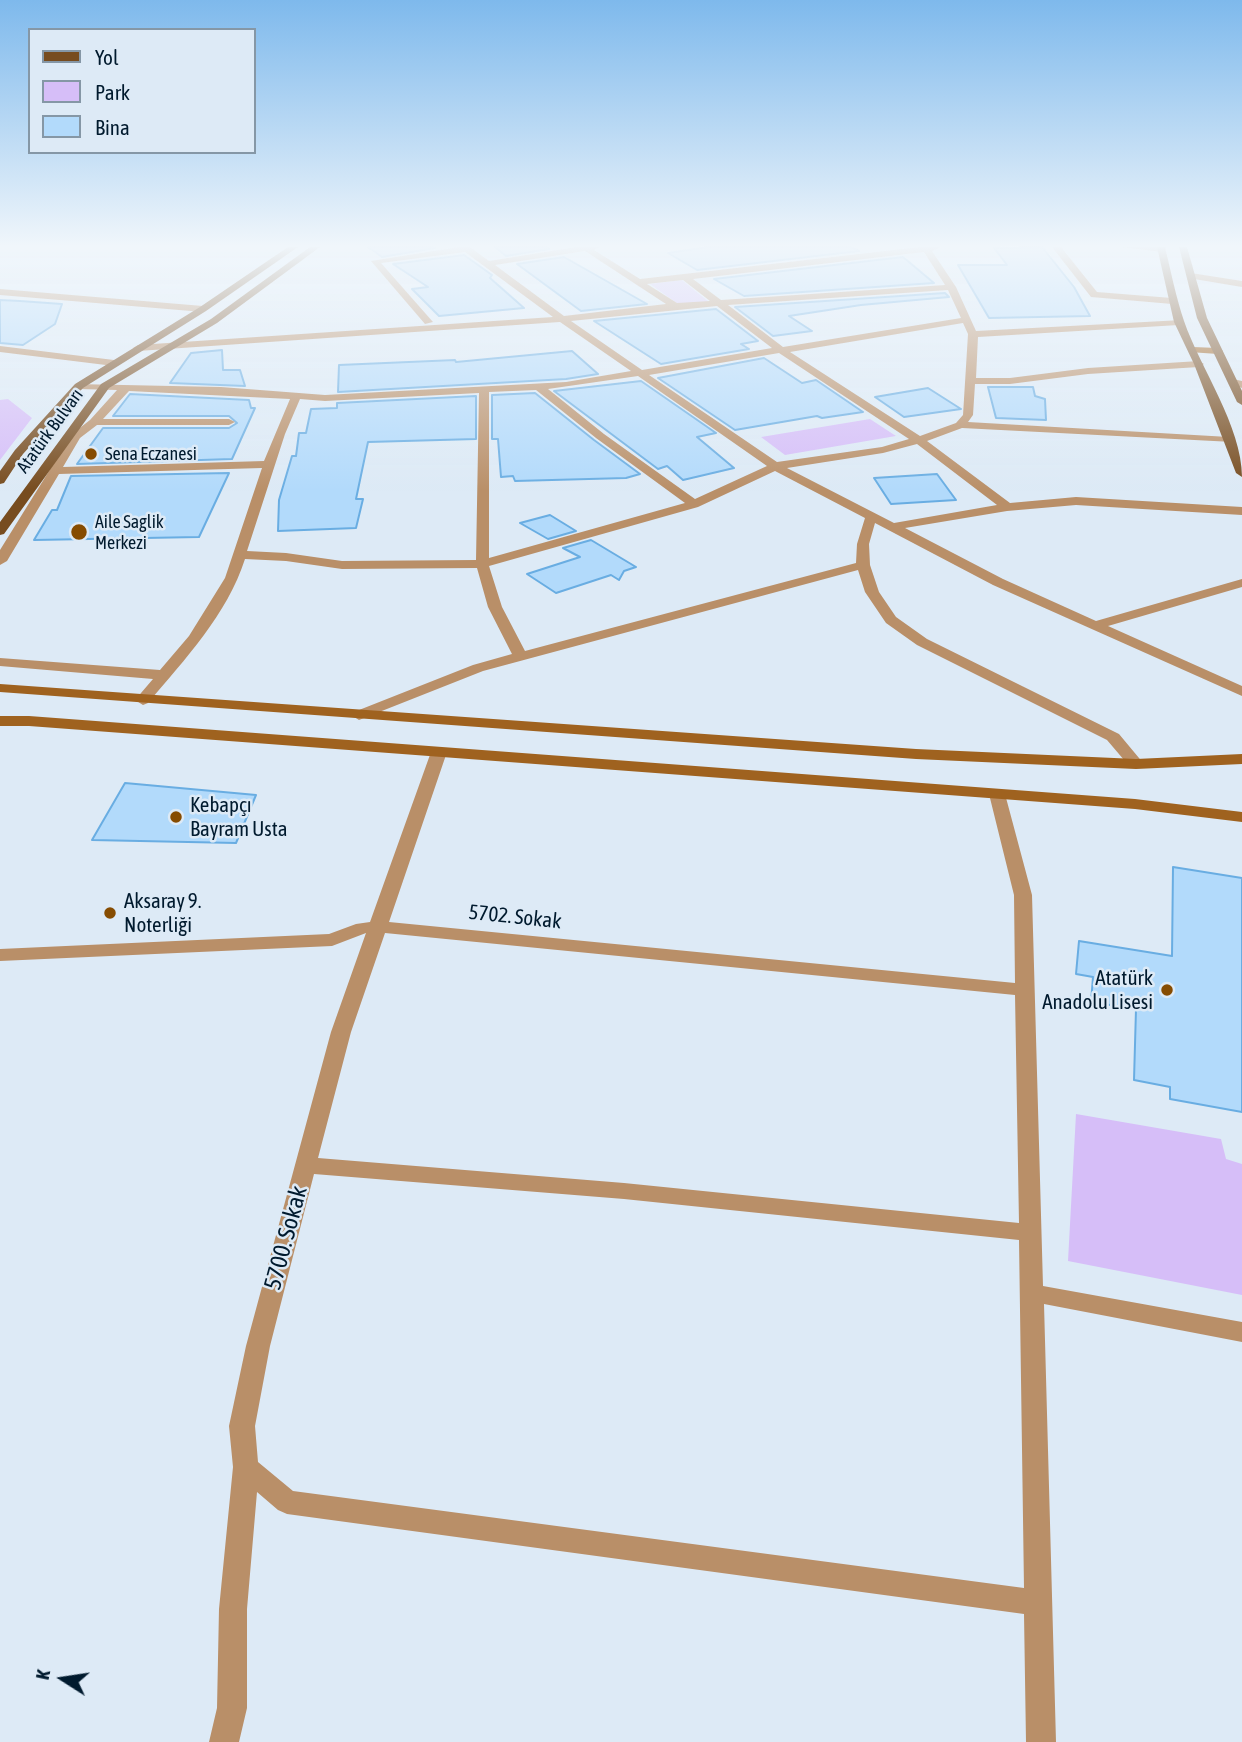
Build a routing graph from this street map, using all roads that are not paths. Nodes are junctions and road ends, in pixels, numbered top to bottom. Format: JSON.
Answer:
{"nodes":[{"id":1,"x":171,"y":328,"type":"edge"},
{"id":2,"x":201,"y":328,"type":"edge"},
{"id":3,"x":341,"y":328,"type":"edge"},
{"id":4,"x":403,"y":328,"type":"edge"},
{"id":5,"x":576,"y":328,"type":"edge"},
{"id":6,"x":752,"y":328,"type":"edge"},
{"id":7,"x":916,"y":328,"type":"edge"},
{"id":8,"x":970,"y":328,"type":"edge"},
{"id":9,"x":1076,"y":328,"type":"edge"},
{"id":10,"x":1182,"y":328,"type":"edge"},
{"id":11,"x":1207,"y":328,"type":"edge"},
{"id":12,"x":973,"y":334,"type":"junction"},
{"id":13,"x":151,"y":340,"type":"junction"},
{"id":14,"x":180,"y":340,"type":"junction"},
{"id":15,"x":168,"y":347,"type":"junction"},
{"id":16,"x":138,"y":348,"type":"junction"},
{"id":17,"x":0,"y":349,"type":"edge"},
{"id":18,"x":1193,"y":350,"type":"junction"},
{"id":19,"x":782,"y":351,"type":"junction"},
{"id":20,"x":1218,"y":351,"type":"junction"},
{"id":21,"x":114,"y":363,"type":"junction"},
{"id":22,"x":1199,"y":364,"type":"junction"},
{"id":23,"x":641,"y":373,"type":"junction"},
{"id":24,"x":972,"y":381,"type":"junction"},
{"id":25,"x":1237,"y":383,"type":"edge"},
{"id":26,"x":79,"y":386,"type":"junction"},
{"id":27,"x":105,"y":386,"type":"junction"},
{"id":28,"x":127,"y":386,"type":"junction"},
{"id":29,"x":539,"y":387,"type":"junction"},
{"id":30,"x":484,"y":389,"type":"junction"},
{"id":31,"x":296,"y":397,"type":"junction"},
{"id":32,"x":1242,"y":402,"type":"edge"},
{"id":33,"x":94,"y":422,"type":"junction"},
{"id":34,"x":229,"y":422,"type":"dead end"},
{"id":35,"x":960,"y":425,"type":"junction"},
{"id":36,"x":1229,"y":440,"type":"junction"},
{"id":37,"x":920,"y":441,"type":"junction"},
{"id":38,"x":270,"y":464,"type":"junction"},
{"id":39,"x":775,"y":466,"type":"junction"},
{"id":40,"x":57,"y":471,"type":"junction"},
{"id":41,"x":1242,"y":473,"type":"edge"},
{"id":42,"x":0,"y":480,"type":"edge"},
{"id":43,"x":694,"y":504,"type":"junction"},
{"id":44,"x":1007,"y":507,"type":"junction"},
{"id":45,"x":1242,"y":511,"type":"edge"},
{"id":46,"x":871,"y":517,"type":"junction"},
{"id":47,"x":891,"y":527,"type":"junction"},
{"id":48,"x":0,"y":531,"type":"edge"},
{"id":49,"x":242,"y":555,"type":"junction"},
{"id":50,"x":0,"y":561,"type":"edge"},
{"id":51,"x":482,"y":564,"type":"junction"},
{"id":52,"x":863,"y":565,"type":"junction"},
{"id":53,"x":1242,"y":583,"type":"edge"},
{"id":54,"x":1094,"y":626,"type":"junction"},
{"id":55,"x":520,"y":656,"type":"junction"},
{"id":56,"x":0,"y":662,"type":"edge"},
{"id":57,"x":164,"y":675,"type":"junction"},
{"id":58,"x":0,"y":688,"type":"edge"},
{"id":59,"x":1242,"y":692,"type":"edge"},
{"id":60,"x":143,"y":699,"type":"junction"},
{"id":61,"x":359,"y":715,"type":"junction"},
{"id":62,"x":0,"y":721,"type":"edge"},
{"id":63,"x":439,"y":752,"type":"junction"},
{"id":64,"x":1242,"y":759,"type":"edge"},
{"id":65,"x":1136,"y":764,"type":"junction"},
{"id":66,"x":997,"y":794,"type":"junction"},
{"id":67,"x":1242,"y":817,"type":"edge"},
{"id":68,"x":380,"y":927,"type":"junction"},
{"id":69,"x":0,"y":955,"type":"edge"},
{"id":70,"x":1026,"y":990,"type":"junction"},
{"id":71,"x":306,"y":1165,"type":"junction"},
{"id":72,"x":1031,"y":1233,"type":"junction"},
{"id":73,"x":1032,"y":1293,"type":"junction"},
{"id":74,"x":1242,"y":1332,"type":"edge"},
{"id":75,"x":246,"y":1466,"type":"junction"},
{"id":76,"x":1038,"y":1603,"type":"junction"},
{"id":77,"x":224,"y":1742,"type":"edge"},
{"id":78,"x":1041,"y":1742,"type":"edge"}],
"edges":[{"from":1,"to":13,"type":"main road","name":"Atatürk Bulvarı"},
{"from":2,"to":14,"type":"main road","name":"Atatürk Bulvarı"},
{"from":3,"to":14,"type":"street"},
{"from":4,"to":15,"type":"street"},
{"from":5,"to":23,"type":"street"},
{"from":6,"to":19,"type":"street"},
{"from":7,"to":19,"type":"street"},
{"from":8,"to":12,"type":"street"},
{"from":9,"to":12,"type":"street"},
{"from":10,"to":18,"type":"main road"},
{"from":11,"to":20,"type":"main road"},
{"from":12,"to":24,"type":"street"},
{"from":13,"to":14,"type":"street"},
{"from":13,"to":16,"type":"main road","name":"Atatürk Bulvarı"},
{"from":14,"to":15,"type":"main road","name":"Atatürk Bulvarı"},
{"from":15,"to":16,"type":"street"},
{"from":15,"to":27,"type":"main road","name":"Atatürk Bulvarı"},
{"from":16,"to":21,"type":"main road","name":"Atatürk Bulvarı"},
{"from":17,"to":21,"type":"street"},
{"from":18,"to":20,"type":"main road"},
{"from":18,"to":22,"type":"main road"},
{"from":19,"to":23,"type":"street"},
{"from":19,"to":37,"type":"street"},
{"from":20,"to":25,"type":"main road"},
{"from":21,"to":26,"type":"main road","name":"Atatürk Bulvarı"},
{"from":22,"to":24,"type":"street"},
{"from":22,"to":36,"type":"main road"},
{"from":23,"to":29,"type":"street"},
{"from":23,"to":39,"type":"street"},
{"from":24,"to":35,"type":"street"},
{"from":25,"to":32,"type":"main road"},
{"from":26,"to":27,"type":"street"},
{"from":26,"to":42,"type":"main road","name":"Atatürk Bulvarı"},
{"from":27,"to":28,"type":"street"},
{"from":27,"to":48,"type":"main road","name":"Atatürk Bulvarı"},
{"from":28,"to":31,"type":"street"},
{"from":28,"to":33,"type":"street"},
{"from":29,"to":30,"type":"street"},
{"from":29,"to":43,"type":"street"},
{"from":30,"to":31,"type":"street"},
{"from":30,"to":51,"type":"street"},
{"from":31,"to":38,"type":"street"},
{"from":33,"to":34,"type":"street"},
{"from":33,"to":40,"type":"street"},
{"from":35,"to":36,"type":"street"},
{"from":35,"to":37,"type":"street"},
{"from":36,"to":41,"type":"main road"},
{"from":37,"to":39,"type":"street"},
{"from":37,"to":44,"type":"street"},
{"from":38,"to":40,"type":"street"},
{"from":38,"to":49,"type":"street"},
{"from":39,"to":43,"type":"street"},
{"from":39,"to":46,"type":"street"},
{"from":40,"to":50,"type":"street"},
{"from":43,"to":51,"type":"street"},
{"from":44,"to":45,"type":"street"},
{"from":44,"to":47,"type":"street"},
{"from":46,"to":47,"type":"street"},
{"from":46,"to":52,"type":"street"},
{"from":47,"to":54,"type":"street"},
{"from":49,"to":51,"type":"street"},
{"from":49,"to":57,"type":"street"},
{"from":51,"to":55,"type":"street"},
{"from":52,"to":55,"type":"street"},
{"from":52,"to":65,"type":"street"},
{"from":53,"to":54,"type":"street"},
{"from":54,"to":59,"type":"street"},
{"from":55,"to":61,"type":"street"},
{"from":56,"to":57,"type":"street"},
{"from":57,"to":60,"type":"street"},
{"from":58,"to":60,"type":"main road"},
{"from":60,"to":61,"type":"main road"},
{"from":61,"to":65,"type":"main road"},
{"from":62,"to":63,"type":"main road"},
{"from":63,"to":66,"type":"main road"},
{"from":63,"to":68,"type":"street","name":"5700. Sokak"},
{"from":64,"to":65,"type":"main road"},
{"from":66,"to":67,"type":"main road"},
{"from":66,"to":70,"type":"street"},
{"from":68,"to":69,"type":"street","name":"5702. Sokak"},
{"from":68,"to":70,"type":"street","name":"5702. Sokak"},
{"from":68,"to":71,"type":"street","name":"5700. Sokak"},
{"from":70,"to":72,"type":"street"},
{"from":71,"to":72,"type":"street"},
{"from":71,"to":75,"type":"street","name":"5700. Sokak"},
{"from":72,"to":73,"type":"street"},
{"from":73,"to":74,"type":"street"},
{"from":73,"to":76,"type":"street"},
{"from":75,"to":76,"type":"street"},
{"from":75,"to":77,"type":"street","name":"5700. Sokak"},
{"from":76,"to":78,"type":"street"}]}
